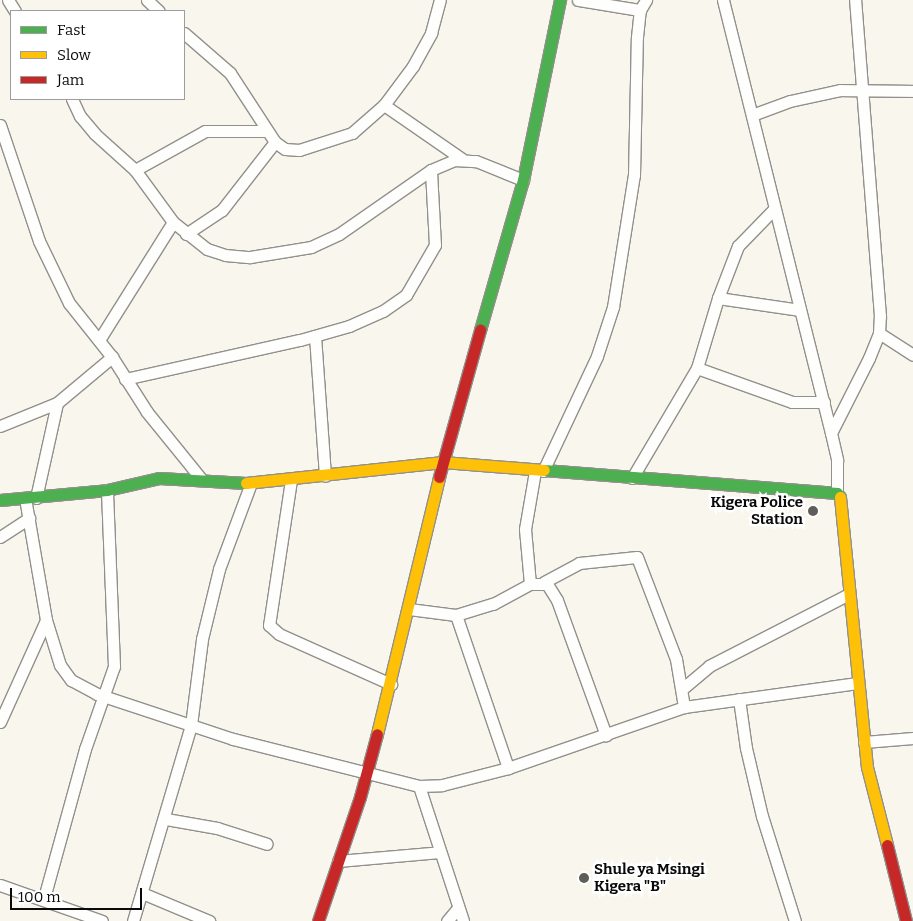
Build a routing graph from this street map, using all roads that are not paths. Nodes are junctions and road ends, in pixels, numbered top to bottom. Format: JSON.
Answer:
{"nodes":[{"id":1,"x":147,"y":0,"type":"edge"},
{"id":2,"x":440,"y":0,"type":"edge"},
{"id":3,"x":560,"y":0,"type":"edge"},
{"id":4,"x":578,"y":0,"type":"edge"},
{"id":5,"x":646,"y":0,"type":"edge"},
{"id":6,"x":723,"y":0,"type":"edge"},
{"id":7,"x":855,"y":0,"type":"edge"},
{"id":8,"x":158,"y":10,"type":"edge"},
{"id":9,"x":640,"y":10,"type":"junction"},
{"id":10,"x":185,"y":34,"type":"edge"},
{"id":11,"x":863,"y":89,"type":"junction"},
{"id":12,"x":913,"y":91,"type":"edge"},
{"id":13,"x":72,"y":100,"type":"edge"},
{"id":14,"x":384,"y":105,"type":"junction"},
{"id":15,"x":752,"y":114,"type":"junction"},
{"id":16,"x":0,"y":125,"type":"edge"},
{"id":17,"x":267,"y":131,"type":"junction"},
{"id":18,"x":3,"y":139,"type":"edge"},
{"id":19,"x":275,"y":142,"type":"junction"},
{"id":20,"x":462,"y":159,"type":"junction"},
{"id":21,"x":136,"y":170,"type":"junction"},
{"id":22,"x":431,"y":170,"type":"junction"},
{"id":23,"x":523,"y":180,"type":"junction"},
{"id":24,"x":774,"y":209,"type":"junction"},
{"id":25,"x":173,"y":222,"type":"junction"},
{"id":26,"x":186,"y":234,"type":"junction"},
{"id":27,"x":718,"y":298,"type":"junction"},
{"id":28,"x":800,"y":310,"type":"junction"},
{"id":29,"x":879,"y":332,"type":"junction"},
{"id":30,"x":315,"y":336,"type":"junction"},
{"id":31,"x":99,"y":340,"type":"junction"},
{"id":32,"x":913,"y":356,"type":"edge"},
{"id":33,"x":112,"y":357,"type":"junction"},
{"id":34,"x":697,"y":368,"type":"junction"},
{"id":35,"x":125,"y":379,"type":"junction"},
{"id":36,"x":824,"y":402,"type":"junction"},
{"id":37,"x":57,"y":403,"type":"junction"},
{"id":38,"x":0,"y":426,"type":"edge"},
{"id":39,"x":831,"y":433,"type":"junction"},
{"id":40,"x":443,"y":462,"type":"junction"},
{"id":41,"x":539,"y":471,"type":"junction"},
{"id":42,"x":325,"y":476,"type":"junction"},
{"id":43,"x":632,"y":478,"type":"junction"},
{"id":44,"x":202,"y":480,"type":"junction"},
{"id":45,"x":291,"y":480,"type":"junction"},
{"id":46,"x":251,"y":483,"type":"junction"},
{"id":47,"x":107,"y":490,"type":"junction"},
{"id":48,"x":837,"y":493,"type":"junction"},
{"id":49,"x":30,"y":498,"type":"junction"},
{"id":50,"x":0,"y":500,"type":"edge"},
{"id":51,"x":29,"y":518,"type":"junction"},
{"id":52,"x":0,"y":537,"type":"edge"},
{"id":53,"x":544,"y":582,"type":"junction"},
{"id":54,"x":530,"y":584,"type":"junction"},
{"id":55,"x":849,"y":594,"type":"junction"},
{"id":56,"x":409,"y":609,"type":"junction"},
{"id":57,"x":456,"y":616,"type":"junction"},
{"id":58,"x":46,"y":620,"type":"junction"},
{"id":59,"x":857,"y":683,"type":"junction"},
{"id":60,"x":391,"y":684,"type":"junction"},
{"id":61,"x":682,"y":689,"type":"junction"},
{"id":62,"x":106,"y":697,"type":"junction"},
{"id":63,"x":739,"y":700,"type":"junction"},
{"id":64,"x":684,"y":707,"type":"junction"},
{"id":65,"x":0,"y":722,"type":"edge"},
{"id":66,"x":191,"y":725,"type":"junction"},
{"id":67,"x":606,"y":735,"type":"junction"},
{"id":68,"x":913,"y":738,"type":"edge"},
{"id":69,"x":864,"y":742,"type":"junction"},
{"id":70,"x":508,"y":768,"type":"junction"},
{"id":71,"x":366,"y":775,"type":"junction"},
{"id":72,"x":419,"y":786,"type":"junction"},
{"id":73,"x":166,"y":819,"type":"junction"},
{"id":74,"x":266,"y":844,"type":"dead end"},
{"id":75,"x":440,"y":852,"type":"junction"},
{"id":76,"x":338,"y":861,"type":"junction"},
{"id":77,"x":0,"y":885,"type":"edge"},
{"id":78,"x":142,"y":892,"type":"junction"},
{"id":79,"x":44,"y":898,"type":"junction"},
{"id":80,"x":458,"y":908,"type":"junction"},
{"id":81,"x":322,"y":919,"type":"edge"},
{"id":82,"x":102,"y":921,"type":"edge"},
{"id":83,"x":133,"y":921,"type":"edge"},
{"id":84,"x":209,"y":921,"type":"edge"},
{"id":85,"x":447,"y":921,"type":"edge"},
{"id":86,"x":463,"y":921,"type":"edge"},
{"id":87,"x":795,"y":921,"type":"edge"},
{"id":88,"x":906,"y":921,"type":"edge"}],
"edges":[{"from":1,"to":8,"type":"street"},
{"from":2,"to":14,"type":"street"},
{"from":3,"to":23,"type":"street"},
{"from":4,"to":9,"type":"street"},
{"from":5,"to":9,"type":"street"},
{"from":6,"to":15,"type":"street"},
{"from":7,"to":11,"type":"street"},
{"from":9,"to":41,"type":"street"},
{"from":10,"to":17,"type":"street"},
{"from":11,"to":12,"type":"street"},
{"from":11,"to":15,"type":"street"},
{"from":11,"to":29,"type":"street"},
{"from":13,"to":21,"type":"street"},
{"from":14,"to":19,"type":"street"},
{"from":14,"to":20,"type":"street"},
{"from":15,"to":24,"type":"street"},
{"from":16,"to":18,"type":"street"},
{"from":17,"to":19,"type":"street"},
{"from":17,"to":21,"type":"street"},
{"from":18,"to":31,"type":"street"},
{"from":19,"to":26,"type":"street"},
{"from":20,"to":22,"type":"street"},
{"from":20,"to":23,"type":"street"},
{"from":21,"to":25,"type":"street"},
{"from":22,"to":26,"type":"street"},
{"from":22,"to":30,"type":"street"},
{"from":23,"to":40,"type":"street"},
{"from":24,"to":27,"type":"street"},
{"from":24,"to":28,"type":"street"},
{"from":25,"to":26,"type":"street"},
{"from":25,"to":31,"type":"street"},
{"from":27,"to":28,"type":"street"},
{"from":27,"to":34,"type":"street"},
{"from":28,"to":36,"type":"street"},
{"from":29,"to":32,"type":"street"},
{"from":29,"to":39,"type":"street"},
{"from":30,"to":35,"type":"street"},
{"from":30,"to":42,"type":"street"},
{"from":31,"to":33,"type":"street"},
{"from":33,"to":35,"type":"street"},
{"from":33,"to":37,"type":"street"},
{"from":34,"to":36,"type":"street"},
{"from":34,"to":43,"type":"street"},
{"from":35,"to":44,"type":"street"},
{"from":36,"to":39,"type":"street"},
{"from":37,"to":38,"type":"street"},
{"from":37,"to":49,"type":"street"},
{"from":39,"to":48,"type":"street"},
{"from":40,"to":41,"type":"street"},
{"from":40,"to":42,"type":"street"},
{"from":40,"to":56,"type":"street"},
{"from":41,"to":43,"type":"street"},
{"from":41,"to":54,"type":"street"},
{"from":42,"to":45,"type":"street"},
{"from":43,"to":48,"type":"street"},
{"from":44,"to":46,"type":"street"},
{"from":44,"to":47,"type":"street"},
{"from":45,"to":46,"type":"street"},
{"from":45,"to":60,"type":"street"},
{"from":46,"to":66,"type":"street"},
{"from":47,"to":49,"type":"street"},
{"from":47,"to":62,"type":"street"},
{"from":48,"to":55,"type":"street"},
{"from":49,"to":50,"type":"street"},
{"from":49,"to":51,"type":"street"},
{"from":51,"to":52,"type":"street"},
{"from":51,"to":58,"type":"street"},
{"from":53,"to":54,"type":"street"},
{"from":53,"to":61,"type":"street"},
{"from":53,"to":67,"type":"street"},
{"from":54,"to":57,"type":"street"},
{"from":55,"to":59,"type":"street"},
{"from":55,"to":61,"type":"street"},
{"from":56,"to":57,"type":"street"},
{"from":56,"to":60,"type":"street"},
{"from":57,"to":70,"type":"street"},
{"from":58,"to":62,"type":"street"},
{"from":58,"to":65,"type":"street"},
{"from":59,"to":63,"type":"street"},
{"from":59,"to":69,"type":"street"},
{"from":60,"to":71,"type":"street"},
{"from":61,"to":64,"type":"street"},
{"from":62,"to":66,"type":"street"},
{"from":62,"to":79,"type":"street"},
{"from":63,"to":64,"type":"street"},
{"from":63,"to":87,"type":"street"},
{"from":64,"to":67,"type":"street"},
{"from":66,"to":71,"type":"street"},
{"from":66,"to":73,"type":"street"},
{"from":67,"to":70,"type":"street"},
{"from":68,"to":69,"type":"street"},
{"from":69,"to":88,"type":"street"},
{"from":70,"to":72,"type":"street"},
{"from":71,"to":72,"type":"street"},
{"from":71,"to":76,"type":"street"},
{"from":72,"to":75,"type":"street"},
{"from":73,"to":74,"type":"street"},
{"from":73,"to":78,"type":"street"},
{"from":75,"to":76,"type":"street"},
{"from":75,"to":80,"type":"street"},
{"from":76,"to":81,"type":"street"},
{"from":77,"to":79,"type":"street"},
{"from":78,"to":83,"type":"street"},
{"from":78,"to":84,"type":"street"},
{"from":79,"to":82,"type":"street"},
{"from":80,"to":85,"type":"street"},
{"from":80,"to":86,"type":"street"}]}
